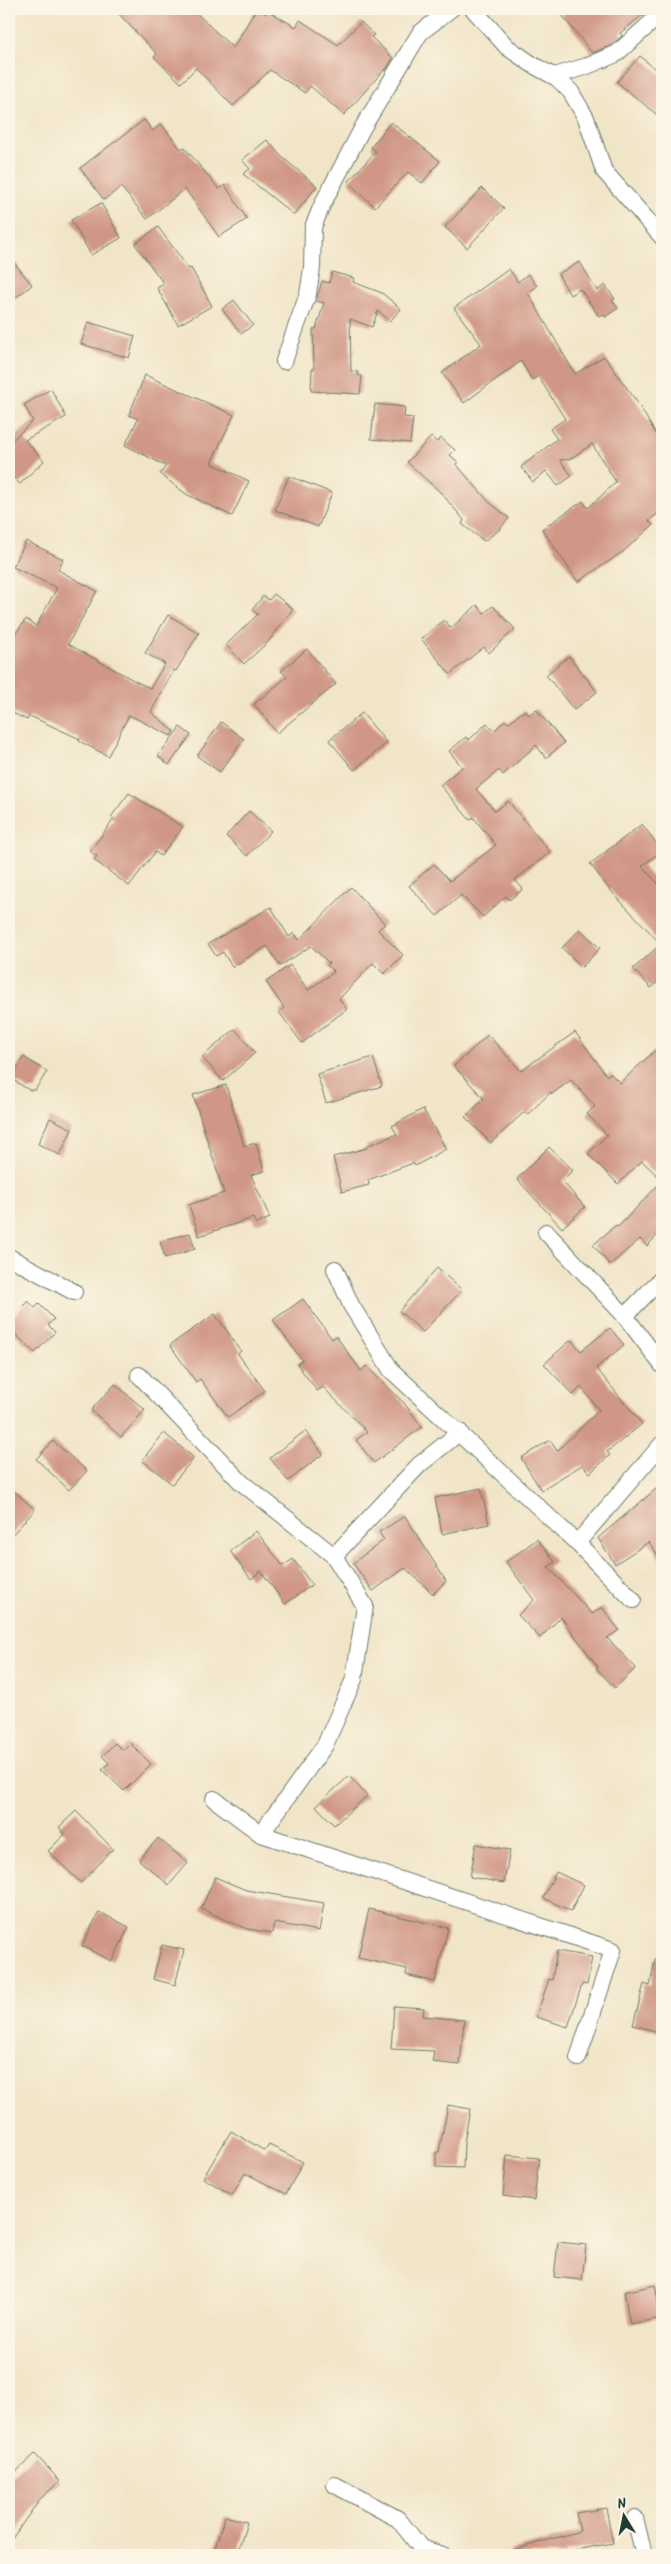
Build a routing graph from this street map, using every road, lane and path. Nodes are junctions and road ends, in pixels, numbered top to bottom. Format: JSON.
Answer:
{"nodes":[{"id":1,"x":452,"y":9,"type":"edge"},
{"id":2,"x":473,"y":9,"type":"edge"},
{"id":3,"x":662,"y":13,"type":"edge"},
{"id":4,"x":557,"y":78,"type":"junction"},
{"id":5,"x":662,"y":237,"type":"edge"},
{"id":6,"x":284,"y":361,"type":"dead end"},
{"id":7,"x":546,"y":1232,"type":"dead end"},
{"id":8,"x":9,"y":1257,"type":"edge"},
{"id":9,"x":335,"y":1269,"type":"dead end"},
{"id":10,"x":662,"y":1278,"type":"edge"},
{"id":11,"x":74,"y":1292,"type":"dead end"},
{"id":12,"x":625,"y":1316,"type":"junction"},
{"id":13,"x":662,"y":1365,"type":"edge"},
{"id":14,"x":140,"y":1375,"type":"dead end"},
{"id":15,"x":460,"y":1432,"type":"junction"},
{"id":16,"x":662,"y":1444,"type":"edge"},
{"id":17,"x":577,"y":1543,"type":"junction"},
{"id":18,"x":334,"y":1556,"type":"junction"},
{"id":19,"x":633,"y":1600,"type":"dead end"},
{"id":20,"x":214,"y":1799,"type":"dead end"},
{"id":21,"x":261,"y":1834,"type":"junction"},
{"id":22,"x":578,"y":2058,"type":"dead end"},
{"id":23,"x":335,"y":2485,"type":"dead end"},
{"id":24,"x":635,"y":2518,"type":"dead end"},
{"id":25,"x":443,"y":2555,"type":"edge"},
{"id":26,"x":644,"y":2555,"type":"edge"}],
"edges":[{"from":1,"to":6,"type":"street"},
{"from":2,"to":4,"type":"street"},
{"from":3,"to":4,"type":"street"},
{"from":4,"to":5,"type":"street"},
{"from":7,"to":12,"type":"street"},
{"from":8,"to":11,"type":"street"},
{"from":9,"to":15,"type":"street"},
{"from":10,"to":12,"type":"street"},
{"from":12,"to":13,"type":"street"},
{"from":14,"to":18,"type":"street"},
{"from":15,"to":17,"type":"street"},
{"from":15,"to":18,"type":"street"},
{"from":16,"to":17,"type":"street"},
{"from":17,"to":19,"type":"street"},
{"from":18,"to":21,"type":"street"},
{"from":20,"to":21,"type":"street"},
{"from":21,"to":22,"type":"street"},
{"from":23,"to":25,"type":"street"},
{"from":24,"to":26,"type":"street"}]}
